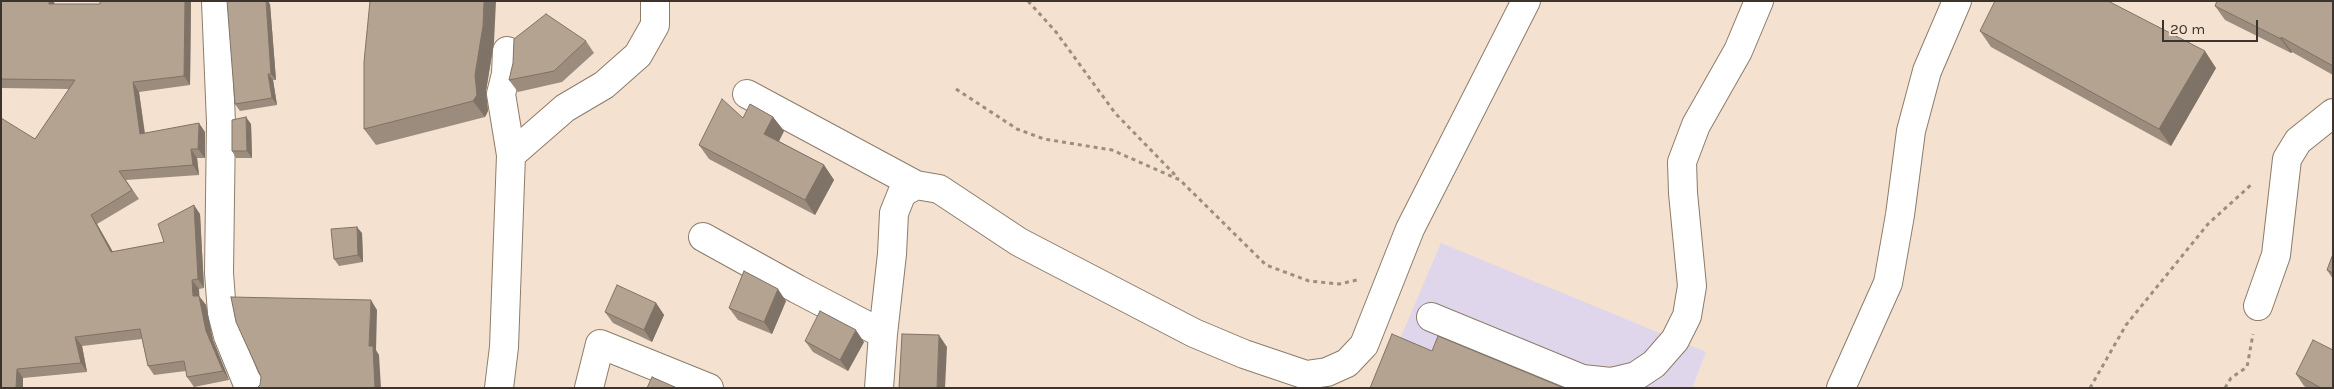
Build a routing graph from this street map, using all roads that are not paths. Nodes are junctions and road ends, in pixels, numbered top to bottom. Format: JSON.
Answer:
{"nodes":[{"id":1,"x":216,"y":1,"type":"edge"},
{"id":2,"x":656,"y":1,"type":"edge"},
{"id":3,"x":1526,"y":1,"type":"edge"},
{"id":4,"x":1759,"y":1,"type":"edge"},
{"id":5,"x":1957,"y":1,"type":"edge"},
{"id":6,"x":507,"y":51,"type":"dead end"},
{"id":7,"x":747,"y":94,"type":"dead end"},
{"id":8,"x":2333,"y":113,"type":"edge"},
{"id":9,"x":511,"y":155,"type":"junction"},
{"id":10,"x":916,"y":185,"type":"junction"},
{"id":11,"x":703,"y":236,"type":"dead end"},
{"id":12,"x":2258,"y":306,"type":"road end"},
{"id":13,"x":1431,"y":317,"type":"dead end"},
{"id":14,"x":883,"y":334,"type":"junction"},
{"id":15,"x":252,"y":388,"type":"edge"},
{"id":16,"x":499,"y":388,"type":"edge"},
{"id":17,"x":589,"y":388,"type":"edge"},
{"id":18,"x":709,"y":388,"type":"edge"},
{"id":19,"x":879,"y":388,"type":"edge"},
{"id":20,"x":1841,"y":388,"type":"edge"}],
"edges":[{"from":1,"to":15,"type":"street"},
{"from":2,"to":9,"type":"street"},
{"from":3,"to":10,"type":"street"},
{"from":4,"to":13,"type":"street"},
{"from":5,"to":20,"type":"street"},
{"from":6,"to":9,"type":"street"},
{"from":7,"to":10,"type":"street"},
{"from":8,"to":12,"type":"street"},
{"from":9,"to":16,"type":"street"},
{"from":10,"to":14,"type":"street"},
{"from":11,"to":14,"type":"street"},
{"from":14,"to":19,"type":"street"},
{"from":17,"to":18,"type":"street"}]}
